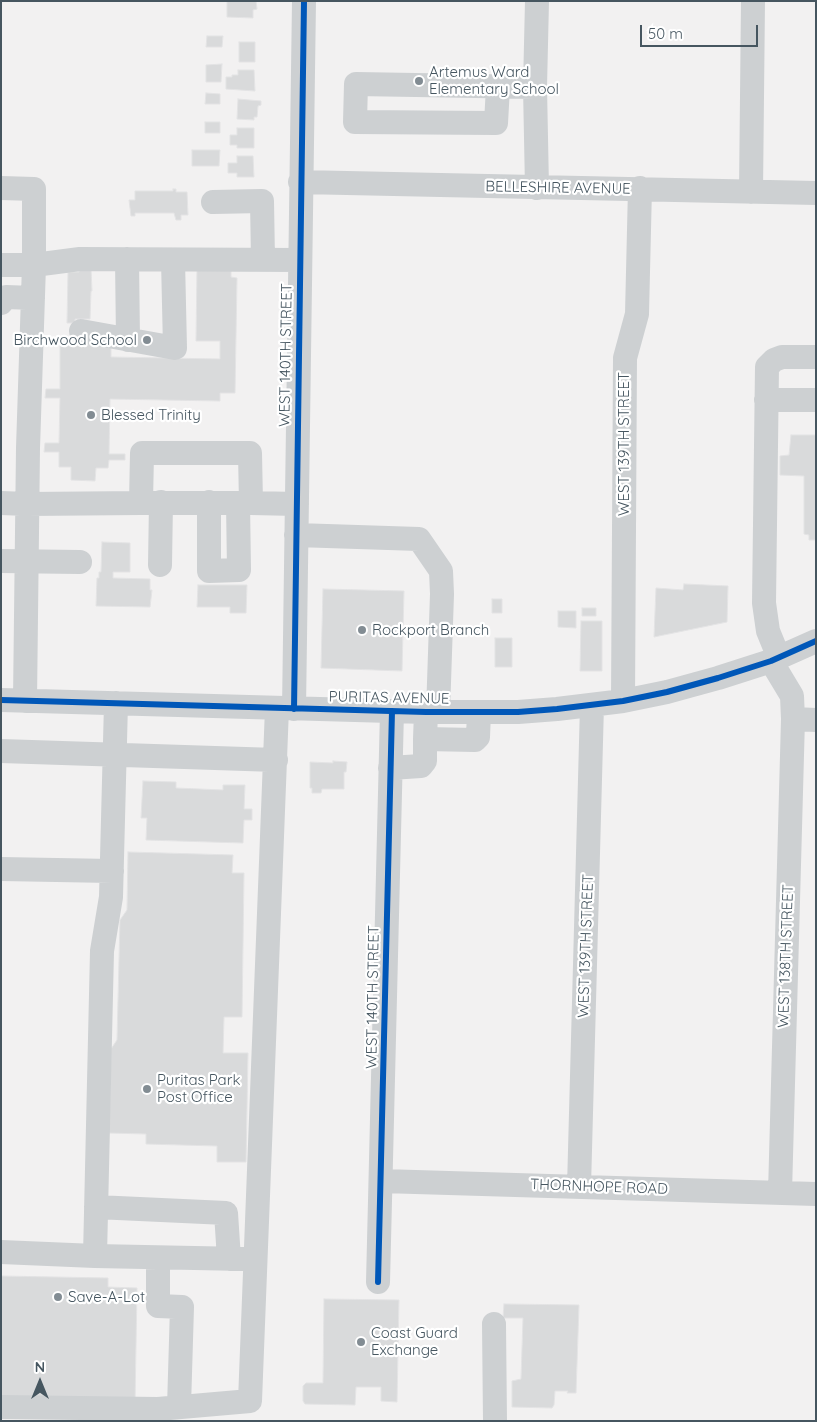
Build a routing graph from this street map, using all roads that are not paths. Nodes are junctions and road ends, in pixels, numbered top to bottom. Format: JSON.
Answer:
{"nodes":[{"id":1,"x":304,"y":1,"type":"edge"},
{"id":2,"x":537,"y":1,"type":"edge"},
{"id":3,"x":753,"y":1,"type":"edge"},
{"id":4,"x":498,"y":87,"type":"junction"},
{"id":5,"x":535,"y":87,"type":"junction"},
{"id":6,"x":300,"y":182,"type":"junction"},
{"id":7,"x":1,"y":188,"type":"edge"},
{"id":8,"x":537,"y":188,"type":"junction"},
{"id":9,"x":640,"y":188,"type":"junction"},
{"id":10,"x":750,"y":192,"type":"junction"},
{"id":11,"x":816,"y":193,"type":"edge"},
{"id":12,"x":212,"y":202,"type":"dead end"},
{"id":13,"x":127,"y":259,"type":"junction"},
{"id":14,"x":173,"y":260,"type":"junction"},
{"id":15,"x":263,"y":260,"type":"junction"},
{"id":16,"x":300,"y":260,"type":"junction"},
{"id":17,"x":1,"y":265,"type":"edge"},
{"id":18,"x":34,"y":265,"type":"junction"},
{"id":19,"x":33,"y":298,"type":"junction"},
{"id":20,"x":1,"y":303,"type":"edge"},
{"id":21,"x":81,"y":331,"type":"dead end"},
{"id":22,"x":128,"y":340,"type":"junction"},
{"id":23,"x":816,"y":357,"type":"edge"},
{"id":24,"x":766,"y":400,"type":"junction"},
{"id":25,"x":816,"y":400,"type":"edge"},
{"id":26,"x":151,"y":502,"type":"junction"},
{"id":27,"x":209,"y":502,"type":"junction"},
{"id":28,"x":1,"y":503,"type":"edge"},
{"id":29,"x":245,"y":503,"type":"junction"},
{"id":30,"x":27,"y":504,"type":"junction"},
{"id":31,"x":297,"y":504,"type":"junction"},
{"id":32,"x":296,"y":535,"type":"junction"},
{"id":33,"x":1,"y":561,"type":"edge"},
{"id":34,"x":26,"y":561,"type":"junction"},
{"id":35,"x":80,"y":562,"type":"dead end"},
{"id":36,"x":160,"y":564,"type":"dead end"},
{"id":37,"x":816,"y":642,"type":"edge"},
{"id":38,"x":775,"y":660,"type":"junction"},
{"id":39,"x":1,"y":700,"type":"edge"},
{"id":40,"x":25,"y":701,"type":"junction"},
{"id":41,"x":623,"y":701,"type":"junction"},
{"id":42,"x":116,"y":703,"type":"junction"},
{"id":43,"x":592,"y":705,"type":"junction"},
{"id":44,"x":286,"y":708,"type":"junction"},
{"id":45,"x":392,"y":711,"type":"junction"},
{"id":46,"x":432,"y":712,"type":"junction"},
{"id":47,"x":479,"y":712,"type":"junction"},
{"id":48,"x":804,"y":719,"type":"edge"},
{"id":49,"x":425,"y":739,"type":"junction"},
{"id":50,"x":1,"y":751,"type":"edge"},
{"id":51,"x":114,"y":756,"type":"junction"},
{"id":52,"x":276,"y":760,"type":"junction"},
{"id":53,"x":390,"y":768,"type":"junction"},
{"id":54,"x":1,"y":869,"type":"edge"},
{"id":55,"x":112,"y":871,"type":"junction"},
{"id":56,"x":382,"y":1181,"type":"junction"},
{"id":57,"x":579,"y":1187,"type":"junction"},
{"id":58,"x":780,"y":1193,"type":"junction"},
{"id":59,"x":816,"y":1194,"type":"edge"},
{"id":60,"x":96,"y":1207,"type":"junction"},
{"id":61,"x":1,"y":1252,"type":"edge"},
{"id":62,"x":95,"y":1256,"type":"junction"},
{"id":63,"x":158,"y":1258,"type":"junction"},
{"id":64,"x":229,"y":1259,"type":"junction"},
{"id":65,"x":255,"y":1259,"type":"junction"},
{"id":66,"x":378,"y":1282,"type":"dead end"},
{"id":67,"x":494,"y":1324,"type":"dead end"},
{"id":68,"x":1,"y":1407,"type":"edge"},
{"id":69,"x":180,"y":1407,"type":"junction"},
{"id":70,"x":495,"y":1421,"type":"edge"}],
"edges":[{"from":1,"to":6,"type":"street","name":"WEST 140TH STREET"},
{"from":2,"to":5,"type":"street"},
{"from":3,"to":10,"type":"street"},
{"from":4,"to":4,"type":"street"},
{"from":4,"to":5,"type":"street"},
{"from":5,"to":8,"type":"street"},
{"from":6,"to":8,"type":"street","name":"BELLESHIRE AVENUE"},
{"from":6,"to":16,"type":"street","name":"WEST 140TH STREET"},
{"from":7,"to":18,"type":"street"},
{"from":8,"to":9,"type":"street","name":"BELLESHIRE AVENUE"},
{"from":9,"to":10,"type":"street","name":"BELLESHIRE AVENUE"},
{"from":9,"to":41,"type":"street","name":"WEST 139TH STREET"},
{"from":10,"to":11,"type":"street","name":"BELLESHIRE AVENUE"},
{"from":12,"to":15,"type":"street"},
{"from":13,"to":14,"type":"street"},
{"from":13,"to":18,"type":"street"},
{"from":13,"to":22,"type":"street"},
{"from":14,"to":15,"type":"street"},
{"from":14,"to":22,"type":"street"},
{"from":15,"to":16,"type":"street"},
{"from":16,"to":31,"type":"street","name":"WEST 140TH STREET"},
{"from":17,"to":18,"type":"street"},
{"from":18,"to":19,"type":"street"},
{"from":19,"to":20,"type":"street"},
{"from":19,"to":30,"type":"street"},
{"from":21,"to":22,"type":"street"},
{"from":23,"to":24,"type":"street"},
{"from":24,"to":25,"type":"street"},
{"from":24,"to":38,"type":"street"},
{"from":26,"to":27,"type":"street"},
{"from":26,"to":29,"type":"street"},
{"from":26,"to":30,"type":"street"},
{"from":26,"to":36,"type":"street"},
{"from":27,"to":29,"type":"street"},
{"from":27,"to":29,"type":"street"},
{"from":28,"to":30,"type":"street"},
{"from":29,"to":31,"type":"street"},
{"from":30,"to":34,"type":"street"},
{"from":31,"to":32,"type":"street","name":"WEST 140TH STREET"},
{"from":32,"to":44,"type":"street","name":"WEST 140TH STREET"},
{"from":32,"to":46,"type":"street"},
{"from":33,"to":34,"type":"street"},
{"from":34,"to":35,"type":"street"},
{"from":34,"to":40,"type":"street"},
{"from":37,"to":38,"type":"street","name":"PURITAS AVENUE"},
{"from":38,"to":41,"type":"street","name":"PURITAS AVENUE"},
{"from":38,"to":48,"type":"street"},
{"from":39,"to":40,"type":"street","name":"PURITAS AVENUE"},
{"from":40,"to":42,"type":"street","name":"PURITAS AVENUE"},
{"from":41,"to":43,"type":"street","name":"PURITAS AVENUE"},
{"from":42,"to":44,"type":"street","name":"PURITAS AVENUE"},
{"from":42,"to":51,"type":"street"},
{"from":43,"to":47,"type":"street","name":"PURITAS AVENUE"},
{"from":43,"to":57,"type":"street","name":"WEST 139TH STREET"},
{"from":44,"to":45,"type":"street","name":"PURITAS AVENUE"},
{"from":44,"to":52,"type":"street","name":"WEST 140TH STREET"},
{"from":45,"to":46,"type":"street","name":"PURITAS AVENUE"},
{"from":45,"to":53,"type":"street","name":"WEST 140TH STREET"},
{"from":46,"to":47,"type":"street","name":"PURITAS AVENUE"},
{"from":46,"to":49,"type":"street"},
{"from":47,"to":49,"type":"street"},
{"from":48,"to":58,"type":"street","name":"WEST 138TH STREET"},
{"from":49,"to":53,"type":"street"},
{"from":50,"to":51,"type":"street"},
{"from":51,"to":52,"type":"street"},
{"from":51,"to":55,"type":"street"},
{"from":52,"to":65,"type":"street","name":"WEST 140TH STREET"},
{"from":53,"to":56,"type":"street","name":"WEST 140TH STREET"},
{"from":54,"to":55,"type":"street"},
{"from":55,"to":60,"type":"street"},
{"from":56,"to":57,"type":"street","name":"THORNHOPE ROAD"},
{"from":56,"to":66,"type":"street","name":"WEST 140TH STREET"},
{"from":57,"to":58,"type":"street","name":"THORNHOPE ROAD"},
{"from":58,"to":59,"type":"street","name":"THORNHOPE ROAD"},
{"from":60,"to":62,"type":"street"},
{"from":60,"to":64,"type":"street"},
{"from":61,"to":62,"type":"street"},
{"from":62,"to":63,"type":"street"},
{"from":63,"to":64,"type":"street"},
{"from":63,"to":69,"type":"street"},
{"from":64,"to":65,"type":"street"},
{"from":65,"to":69,"type":"street","name":"WEST 140TH STREET"},
{"from":67,"to":70,"type":"street"},
{"from":68,"to":69,"type":"street"}]}
